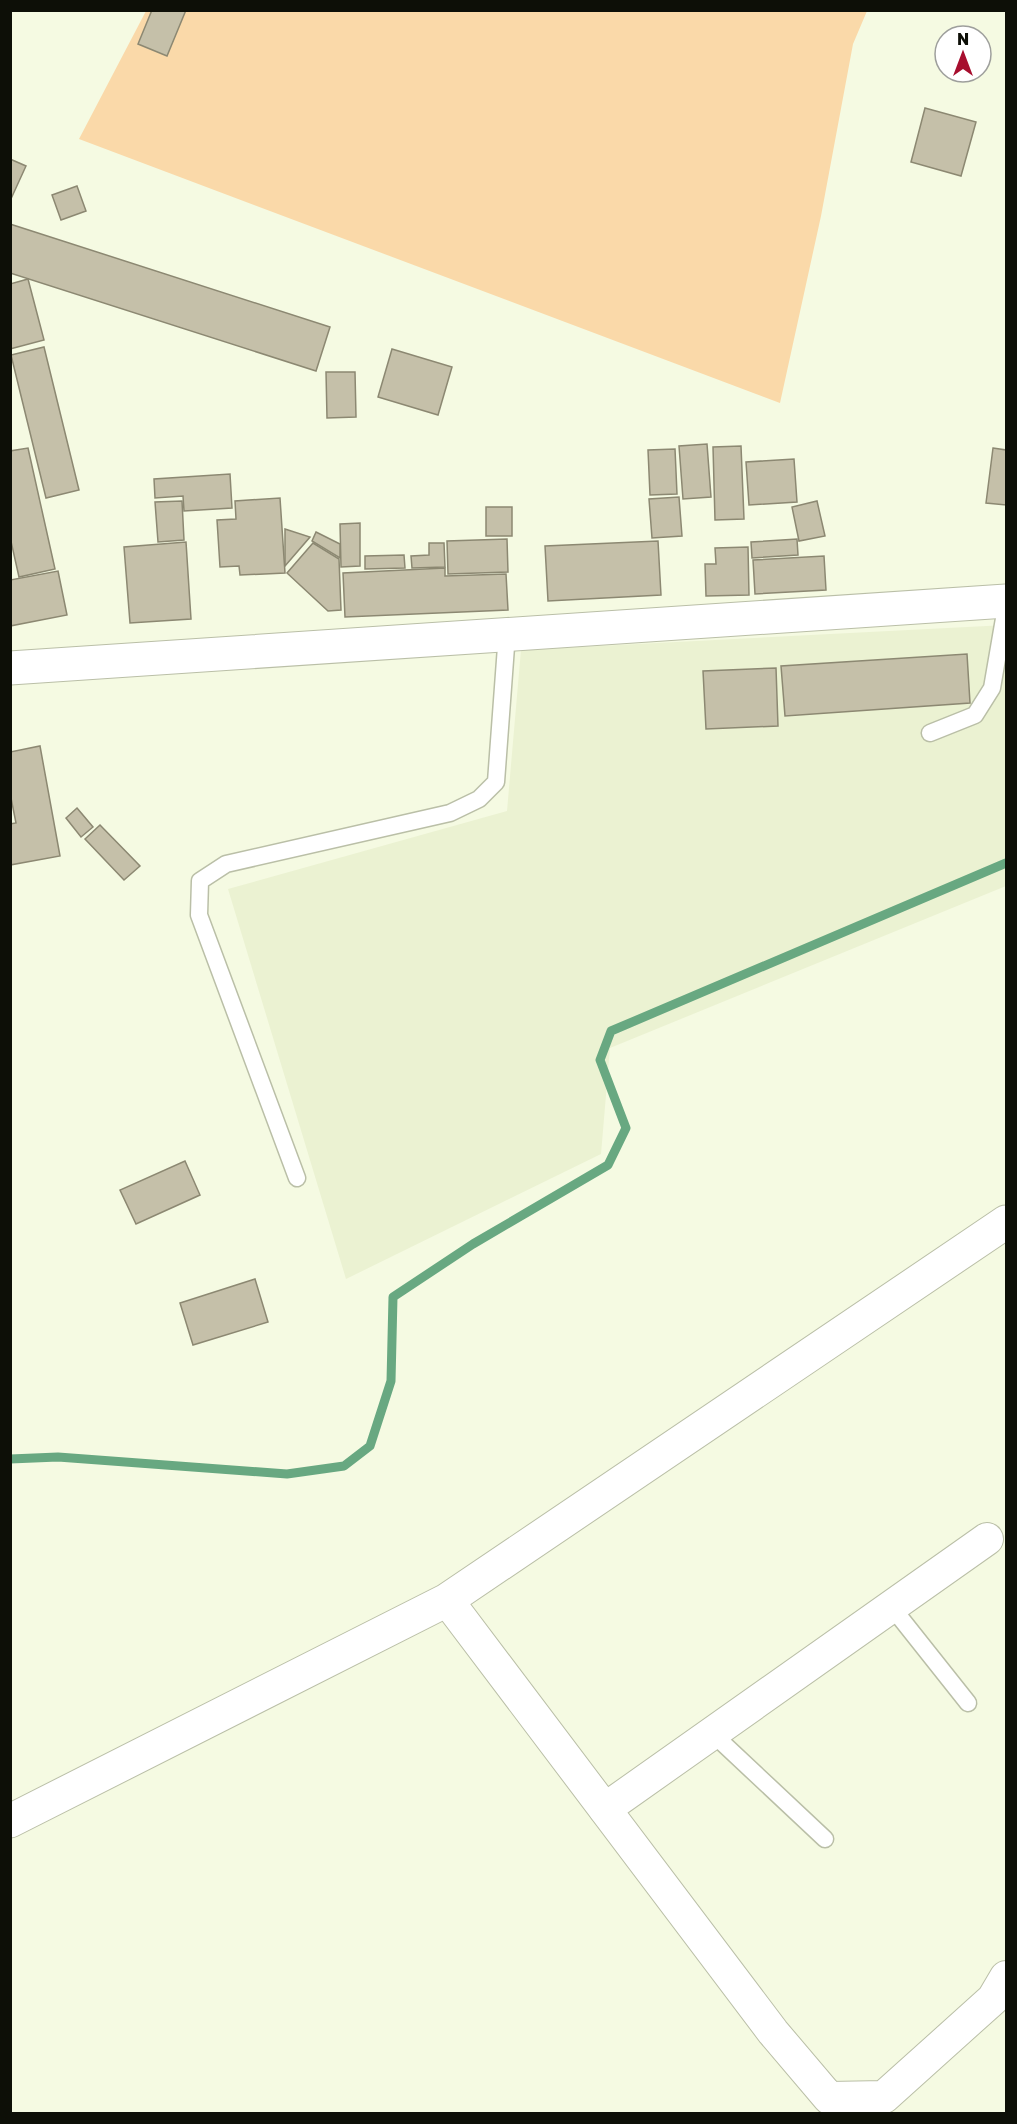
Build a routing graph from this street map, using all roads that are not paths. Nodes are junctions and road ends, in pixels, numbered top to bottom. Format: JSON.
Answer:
{"nodes":[{"id":1,"x":1006,"y":601,"type":"edge"},
{"id":2,"x":1006,"y":607,"type":"edge"},
{"id":3,"x":507,"y":633,"type":"junction"},
{"id":4,"x":10,"y":668,"type":"edge"},
{"id":5,"x":930,"y":733,"type":"dead end"},
{"id":6,"x":297,"y":1178,"type":"dead end"},
{"id":7,"x":1006,"y":1222,"type":"edge"},
{"id":8,"x":987,"y":1539,"type":"dead end"},
{"id":9,"x":447,"y":1600,"type":"junction"},
{"id":10,"x":891,"y":1606,"type":"junction"},
{"id":11,"x":968,"y":1703,"type":"dead end"},
{"id":12,"x":712,"y":1733,"type":"junction"},
{"id":13,"x":605,"y":1809,"type":"junction"},
{"id":14,"x":10,"y":1821,"type":"edge"},
{"id":15,"x":825,"y":1839,"type":"dead end"},
{"id":16,"x":1006,"y":1977,"type":"edge"}],
"edges":[{"from":1,"to":3,"type":"street"},
{"from":2,"to":5,"type":"lane"},
{"from":3,"to":4,"type":"street"},
{"from":3,"to":6,"type":"lane"},
{"from":7,"to":9,"type":"street"},
{"from":8,"to":10,"type":"street"},
{"from":9,"to":13,"type":"street"},
{"from":9,"to":14,"type":"street"},
{"from":10,"to":11,"type":"lane"},
{"from":10,"to":12,"type":"street"},
{"from":12,"to":13,"type":"street"},
{"from":12,"to":15,"type":"lane"},
{"from":13,"to":16,"type":"street"}]}
